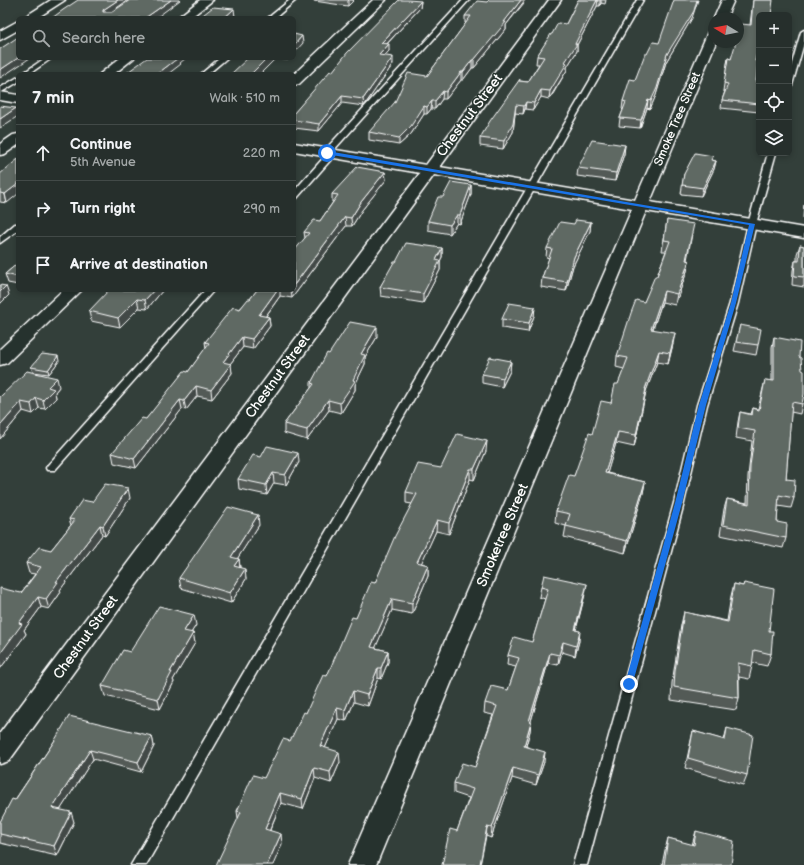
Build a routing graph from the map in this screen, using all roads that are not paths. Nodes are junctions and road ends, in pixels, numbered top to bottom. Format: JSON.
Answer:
{"nodes":[{"id":1,"x":59,"y":0,"type":"edge"},
{"id":2,"x":207,"y":0,"type":"edge"},
{"id":3,"x":293,"y":0,"type":"edge"},
{"id":4,"x":380,"y":0,"type":"edge"},
{"id":5,"x":466,"y":0,"type":"edge"},
{"id":6,"x":555,"y":0,"type":"edge"},
{"id":7,"x":640,"y":0,"type":"edge"},
{"id":8,"x":728,"y":0,"type":"edge"},
{"id":9,"x":723,"y":12,"type":"edge"},
{"id":10,"x":32,"y":16,"type":"edge"},
{"id":11,"x":185,"y":16,"type":"edge"},
{"id":12,"x":273,"y":16,"type":"edge"},
{"id":13,"x":16,"y":26,"type":"edge"},
{"id":14,"x":804,"y":32,"type":"edge"},
{"id":15,"x":0,"y":36,"type":"edge"},
{"id":16,"x":708,"y":46,"type":"edge"},
{"id":17,"x":46,"y":60,"type":"edge"},
{"id":18,"x":125,"y":60,"type":"edge"},
{"id":19,"x":222,"y":60,"type":"edge"},
{"id":20,"x":28,"y":72,"type":"edge"},
{"id":21,"x":109,"y":72,"type":"edge"},
{"id":22,"x":206,"y":72,"type":"edge"},
{"id":23,"x":296,"y":79,"type":"edge"},
{"id":24,"x":16,"y":80,"type":"edge"},
{"id":25,"x":789,"y":84,"type":"edge"},
{"id":26,"x":0,"y":91,"type":"edge"},
{"id":27,"x":0,"y":96,"type":"edge"},
{"id":28,"x":16,"y":99,"type":"edge"},
{"id":29,"x":16,"y":139,"type":"edge"},
{"id":30,"x":296,"y":147,"type":"edge"},
{"id":31,"x":0,"y":151,"type":"edge"},
{"id":32,"x":330,"y":153,"type":"junction"},
{"id":33,"x":771,"y":156,"type":"edge"},
{"id":34,"x":430,"y":169,"type":"junction"},
{"id":35,"x":531,"y":186,"type":"junction"},
{"id":36,"x":296,"y":194,"type":"edge"},
{"id":37,"x":641,"y":205,"type":"junction"},
{"id":38,"x":752,"y":224,"type":"junction"},
{"id":39,"x":16,"y":228,"type":"edge"},
{"id":40,"x":804,"y":233,"type":"edge"},
{"id":41,"x":0,"y":241,"type":"edge"},
{"id":42,"x":71,"y":292,"type":"edge"},
{"id":43,"x":208,"y":292,"type":"edge"},
{"id":44,"x":0,"y":359,"type":"edge"},
{"id":45,"x":51,"y":468,"type":"dead end"},
{"id":46,"x":0,"y":753,"type":"edge"},
{"id":47,"x":138,"y":865,"type":"edge"},
{"id":48,"x":362,"y":865,"type":"edge"},
{"id":49,"x":580,"y":865,"type":"edge"}],
"edges":[{"from":1,"to":10,"type":"street"},
{"from":2,"to":11,"type":"street"},
{"from":3,"to":12,"type":"lane"},
{"from":4,"to":23,"type":"street"},
{"from":5,"to":32,"type":"lane"},
{"from":6,"to":34,"type":"street","name":"Chestnut Street"},
{"from":7,"to":35,"type":"lane"},
{"from":8,"to":9,"type":"street"},
{"from":13,"to":15,"type":"street"},
{"from":14,"to":25,"type":"lane"},
{"from":16,"to":37,"type":"street","name":"Smoke Tree Street"},
{"from":17,"to":20,"type":"lane"},
{"from":18,"to":21,"type":"street"},
{"from":19,"to":22,"type":"lane"},
{"from":24,"to":26,"type":"lane"},
{"from":27,"to":28,"type":"street"},
{"from":29,"to":31,"type":"street"},
{"from":30,"to":32,"type":"street"},
{"from":32,"to":34,"type":"street"},
{"from":32,"to":36,"type":"lane"},
{"from":33,"to":38,"type":"lane"},
{"from":34,"to":35,"type":"street"},
{"from":34,"to":46,"type":"street","name":"Chestnut Street"},
{"from":35,"to":37,"type":"street"},
{"from":35,"to":47,"type":"lane"},
{"from":37,"to":38,"type":"street"},
{"from":37,"to":48,"type":"street","name":"Smoketree Street"},
{"from":38,"to":40,"type":"street"},
{"from":38,"to":49,"type":"lane"},
{"from":39,"to":41,"type":"lane"},
{"from":42,"to":44,"type":"street"},
{"from":43,"to":45,"type":"lane"}]}
